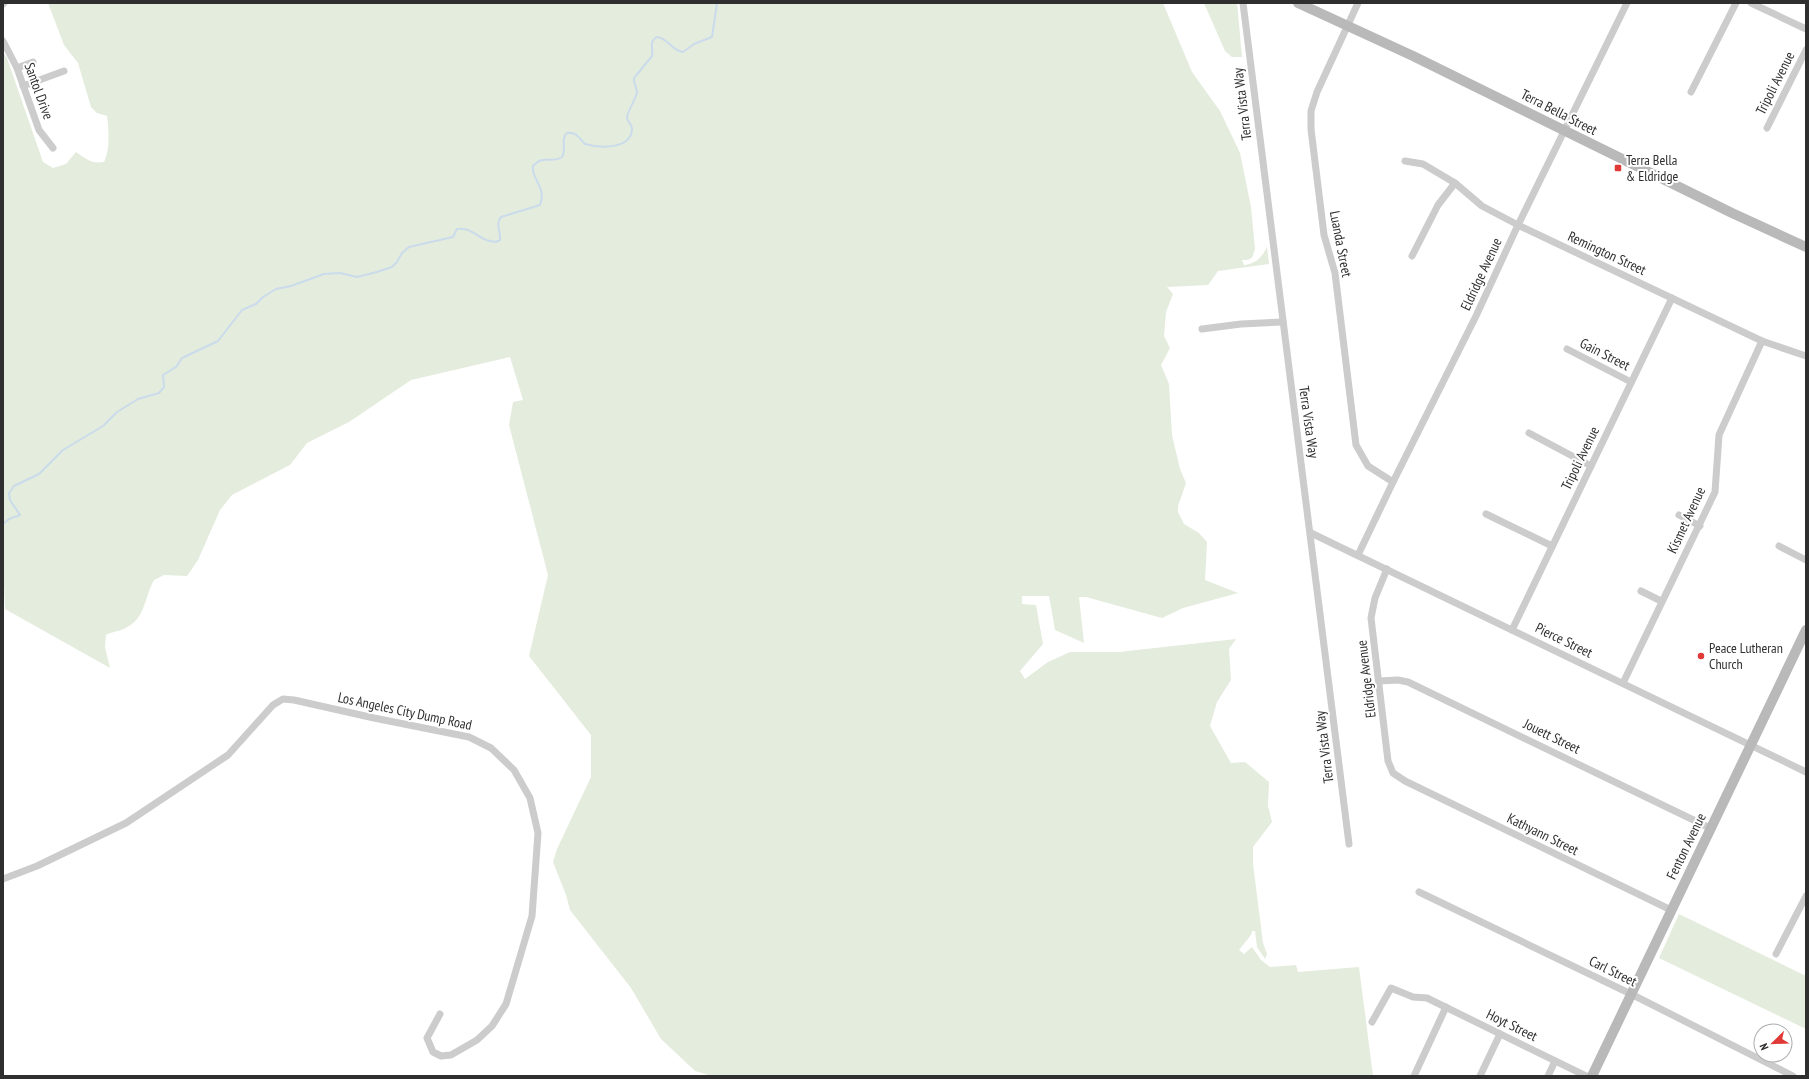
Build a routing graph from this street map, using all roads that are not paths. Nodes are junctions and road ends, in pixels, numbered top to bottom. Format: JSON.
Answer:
{"nodes":[{"id":1,"x":1243,"y":3,"type":"edge"},
{"id":2,"x":1298,"y":3,"type":"edge"},
{"id":3,"x":1358,"y":3,"type":"edge"},
{"id":4,"x":1626,"y":3,"type":"edge"},
{"id":5,"x":1736,"y":3,"type":"edge"},
{"id":6,"x":1751,"y":3,"type":"edge"},
{"id":7,"x":1346,"y":26,"type":"junction"},
{"id":8,"x":1806,"y":30,"type":"edge"},
{"id":9,"x":3,"y":42,"type":"edge"},
{"id":10,"x":1806,"y":50,"type":"edge"},
{"id":11,"x":33,"y":62,"type":"dead end"},
{"id":12,"x":17,"y":68,"type":"junction"},
{"id":13,"x":64,"y":71,"type":"dead end"},
{"id":14,"x":23,"y":86,"type":"junction"},
{"id":15,"x":1691,"y":92,"type":"dead end"},
{"id":16,"x":1767,"y":128,"type":"dead end"},
{"id":17,"x":1565,"y":131,"type":"junction"},
{"id":18,"x":53,"y":148,"type":"dead end"},
{"id":19,"x":1405,"y":161,"type":"dead end"},
{"id":20,"x":1454,"y":183,"type":"junction"},
{"id":21,"x":1518,"y":225,"type":"junction"},
{"id":22,"x":1806,"y":247,"type":"edge"},
{"id":23,"x":1412,"y":256,"type":"dead end"},
{"id":24,"x":1672,"y":298,"type":"junction"},
{"id":25,"x":1283,"y":322,"type":"junction"},
{"id":26,"x":1202,"y":329,"type":"dead end"},
{"id":27,"x":1762,"y":341,"type":"junction"},
{"id":28,"x":1567,"y":349,"type":"dead end"},
{"id":29,"x":1806,"y":356,"type":"edge"},
{"id":30,"x":1631,"y":382,"type":"junction"},
{"id":31,"x":1528,"y":433,"type":"dead end"},
{"id":32,"x":1591,"y":466,"type":"junction"},
{"id":33,"x":1393,"y":482,"type":"junction"},
{"id":34,"x":1486,"y":514,"type":"dead end"},
{"id":35,"x":1679,"y":515,"type":"dead end"},
{"id":36,"x":1700,"y":526,"type":"junction"},
{"id":37,"x":1311,"y":532,"type":"junction"},
{"id":38,"x":1552,"y":546,"type":"junction"},
{"id":39,"x":1779,"y":546,"type":"dead end"},
{"id":40,"x":1358,"y":555,"type":"junction"},
{"id":41,"x":1806,"y":560,"type":"edge"},
{"id":42,"x":1387,"y":570,"type":"junction"},
{"id":43,"x":1641,"y":591,"type":"dead end"},
{"id":44,"x":1661,"y":601,"type":"junction"},
{"id":45,"x":1512,"y":630,"type":"junction"},
{"id":46,"x":1806,"y":630,"type":"edge"},
{"id":47,"x":1379,"y":681,"type":"junction"},
{"id":48,"x":1623,"y":683,"type":"junction"},
{"id":49,"x":1750,"y":745,"type":"junction"},
{"id":50,"x":1806,"y":772,"type":"edge"},
{"id":51,"x":1404,"y":781,"type":"joint"},
{"id":52,"x":1710,"y":828,"type":"junction"},
{"id":53,"x":1349,"y":844,"type":"dead end"},
{"id":54,"x":3,"y":879,"type":"edge"},
{"id":55,"x":1420,"y":892,"type":"dead end"},
{"id":56,"x":1806,"y":896,"type":"edge"},
{"id":57,"x":1671,"y":910,"type":"junction"},
{"id":58,"x":1776,"y":954,"type":"dead end"},
{"id":59,"x":1631,"y":994,"type":"junction"},
{"id":60,"x":1446,"y":1007,"type":"junction"},
{"id":61,"x":440,"y":1014,"type":"dead end"},
{"id":62,"x":1372,"y":1022,"type":"dead end"},
{"id":63,"x":1500,"y":1034,"type":"junction"},
{"id":64,"x":1555,"y":1061,"type":"junction"},
{"id":65,"x":1414,"y":1076,"type":"edge"},
{"id":66,"x":1480,"y":1076,"type":"edge"},
{"id":67,"x":1548,"y":1076,"type":"edge"},
{"id":68,"x":1586,"y":1076,"type":"edge"},
{"id":69,"x":1592,"y":1076,"type":"edge"},
{"id":70,"x":1793,"y":1076,"type":"edge"}],
"edges":[{"from":1,"to":25,"type":"street","name":"Terra Vista Way"},
{"from":2,"to":7,"type":"street","name":"Terra Bella Street"},
{"from":3,"to":7,"type":"street","name":"Luanda Street"},
{"from":4,"to":17,"type":"street","name":"Eldridge Avenue"},
{"from":5,"to":15,"type":"street"},
{"from":6,"to":8,"type":"street"},
{"from":7,"to":17,"type":"street","name":"Terra Bella Street"},
{"from":7,"to":33,"type":"street","name":"Luanda Street"},
{"from":9,"to":12,"type":"street","name":"Santol Drive"},
{"from":10,"to":16,"type":"street","name":"Tripoli Avenue"},
{"from":11,"to":12,"type":"street"},
{"from":12,"to":14,"type":"street","name":"Santol Drive"},
{"from":13,"to":14,"type":"street"},
{"from":14,"to":18,"type":"street","name":"Santol Drive"},
{"from":17,"to":21,"type":"street","name":"Eldridge Avenue"},
{"from":17,"to":22,"type":"street","name":"Terra Bella Street"},
{"from":19,"to":20,"type":"street","name":"Remington Street"},
{"from":20,"to":21,"type":"street","name":"Remington Street"},
{"from":20,"to":23,"type":"street"},
{"from":21,"to":24,"type":"street","name":"Remington Street"},
{"from":21,"to":33,"type":"street","name":"Eldridge Avenue"},
{"from":24,"to":27,"type":"street","name":"Remington Street"},
{"from":24,"to":30,"type":"street","name":"Tripoli Avenue"},
{"from":25,"to":26,"type":"street"},
{"from":25,"to":37,"type":"street","name":"Terra Vista Way"},
{"from":27,"to":29,"type":"street","name":"Remington Street"},
{"from":27,"to":36,"type":"street","name":"Kismet Avenue"},
{"from":28,"to":30,"type":"street","name":"Gain Street"},
{"from":30,"to":32,"type":"street","name":"Tripoli Avenue"},
{"from":31,"to":32,"type":"street"},
{"from":32,"to":38,"type":"street","name":"Tripoli Avenue"},
{"from":33,"to":40,"type":"street","name":"Eldridge Avenue"},
{"from":34,"to":38,"type":"street"},
{"from":35,"to":36,"type":"street"},
{"from":36,"to":44,"type":"street","name":"Kismet Avenue"},
{"from":37,"to":40,"type":"street","name":"Pierce Street"},
{"from":37,"to":53,"type":"street","name":"Terra Vista Way"},
{"from":38,"to":45,"type":"street","name":"Tripoli Avenue"},
{"from":39,"to":41,"type":"street"},
{"from":40,"to":42,"type":"street","name":"Pierce Street"},
{"from":42,"to":45,"type":"street","name":"Pierce Street"},
{"from":42,"to":47,"type":"street","name":"Eldridge Avenue"},
{"from":43,"to":44,"type":"street"},
{"from":44,"to":48,"type":"street","name":"Kismet Avenue"},
{"from":45,"to":48,"type":"street","name":"Pierce Street"},
{"from":46,"to":49,"type":"street","name":"Fenton Avenue"},
{"from":47,"to":51,"type":"street","name":"Eldridge Avenue"},
{"from":47,"to":52,"type":"street","name":"Jouett Street"},
{"from":48,"to":49,"type":"street","name":"Pierce Street"},
{"from":49,"to":50,"type":"street","name":"Pierce Street"},
{"from":49,"to":52,"type":"street","name":"Fenton Avenue"},
{"from":51,"to":57,"type":"street","name":"Kathyann Street"},
{"from":52,"to":57,"type":"street","name":"Fenton Avenue"},
{"from":54,"to":61,"type":"street","name":"Los Angeles City Dump Road"},
{"from":55,"to":59,"type":"street","name":"Carl Street"},
{"from":56,"to":58,"type":"street"},
{"from":57,"to":59,"type":"street","name":"Fenton Avenue"},
{"from":59,"to":69,"type":"street","name":"Fenton Avenue"},
{"from":59,"to":70,"type":"street","name":"Carl Street"},
{"from":60,"to":62,"type":"street","name":"Hoyt Street"},
{"from":60,"to":63,"type":"street","name":"Hoyt Street"},
{"from":60,"to":65,"type":"street"},
{"from":63,"to":64,"type":"street","name":"Hoyt Street"},
{"from":63,"to":66,"type":"street"},
{"from":64,"to":67,"type":"street"},
{"from":64,"to":68,"type":"street","name":"Hoyt Street"}]}
